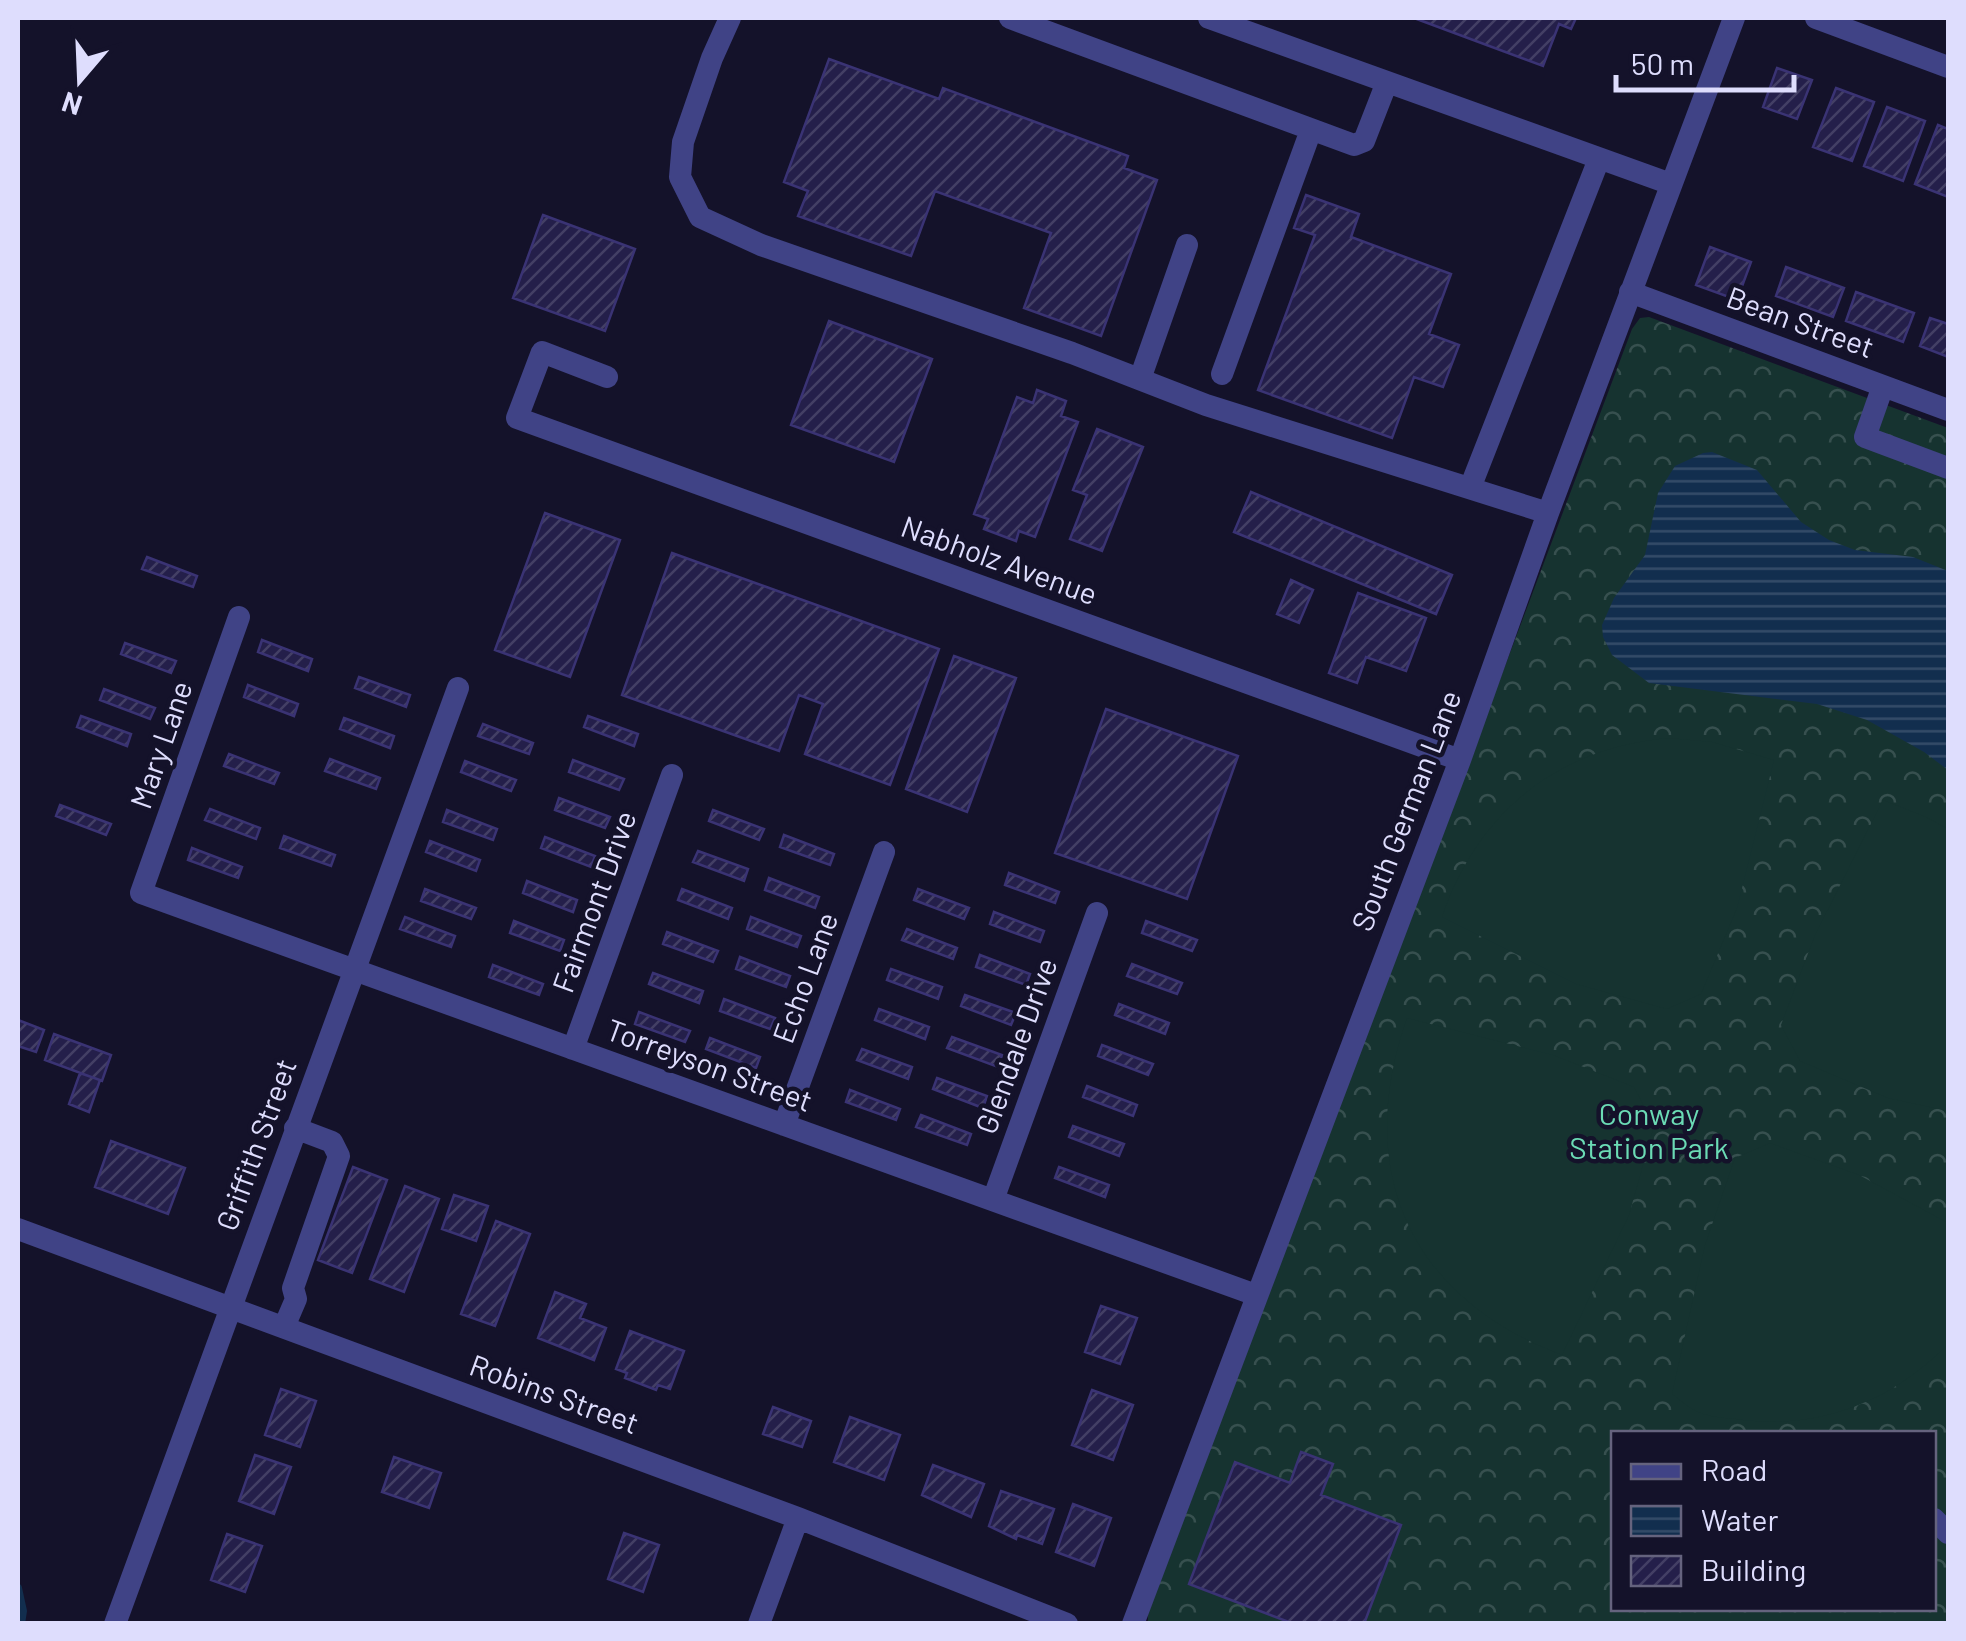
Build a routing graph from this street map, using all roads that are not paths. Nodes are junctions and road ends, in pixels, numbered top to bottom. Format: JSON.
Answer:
{"nodes":[{"id":1,"x":730,"y":18,"type":"edge"},
{"id":2,"x":1010,"y":18,"type":"edge"},
{"id":3,"x":1209,"y":18,"type":"edge"},
{"id":4,"x":1734,"y":18,"type":"edge"},
{"id":5,"x":1816,"y":18,"type":"edge"},
{"id":6,"x":1948,"y":67,"type":"edge"},
{"id":7,"x":1387,"y":82,"type":"junction"},
{"id":8,"x":1311,"y":130,"type":"junction"},
{"id":9,"x":1599,"y":159,"type":"junction"},
{"id":10,"x":1671,"y":184,"type":"junction"},
{"id":11,"x":1187,"y":245,"type":"dead end"},
{"id":12,"x":1630,"y":292,"type":"junction"},
{"id":13,"x":1222,"y":374,"type":"dead end"},
{"id":14,"x":607,"y":377,"type":"dead end"},
{"id":15,"x":1140,"y":379,"type":"junction"},
{"id":16,"x":1883,"y":386,"type":"junction"},
{"id":17,"x":1948,"y":410,"type":"edge"},
{"id":18,"x":1948,"y":468,"type":"edge"},
{"id":19,"x":1470,"y":488,"type":"junction"},
{"id":20,"x":1548,"y":513,"type":"junction"},
{"id":21,"x":238,"y":616,"type":"dead end"},
{"id":22,"x":458,"y":688,"type":"dead end"},
{"id":23,"x":1460,"y":760,"type":"junction"},
{"id":24,"x":672,"y":775,"type":"dead end"},
{"id":25,"x":884,"y":852,"type":"dead end"},
{"id":26,"x":141,"y":893,"type":"joint"},
{"id":27,"x":1097,"y":914,"type":"dead end"},
{"id":28,"x":354,"y":970,"type":"junction"},
{"id":29,"x":573,"y":1049,"type":"junction"},
{"id":30,"x":784,"y":1125,"type":"junction"},
{"id":31,"x":295,"y":1128,"type":"junction"},
{"id":32,"x":993,"y":1200,"type":"junction"},
{"id":33,"x":18,"y":1229,"type":"edge"},
{"id":34,"x":1256,"y":1295,"type":"junction"},
{"id":35,"x":229,"y":1306,"type":"junction"},
{"id":36,"x":284,"y":1327,"type":"junction"},
{"id":37,"x":798,"y":1518,"type":"junction"},
{"id":38,"x":114,"y":1624,"type":"edge"},
{"id":39,"x":759,"y":1624,"type":"edge"},
{"id":40,"x":1067,"y":1624,"type":"edge"},
{"id":41,"x":1133,"y":1624,"type":"edge"}],
"edges":[{"from":1,"to":15,"type":"street"},
{"from":2,"to":8,"type":"street"},
{"from":3,"to":7,"type":"street"},
{"from":4,"to":10,"type":"street","name":"South German Lane"},
{"from":5,"to":6,"type":"street"},
{"from":7,"to":8,"type":"street"},
{"from":7,"to":9,"type":"street"},
{"from":8,"to":13,"type":"street"},
{"from":9,"to":10,"type":"street"},
{"from":9,"to":19,"type":"street"},
{"from":10,"to":12,"type":"street","name":"South German Lane"},
{"from":11,"to":15,"type":"street"},
{"from":12,"to":16,"type":"street","name":"Bean Street"},
{"from":12,"to":20,"type":"street","name":"South German Lane"},
{"from":14,"to":23,"type":"street","name":"Nabholz Avenue"},
{"from":15,"to":19,"type":"street"},
{"from":16,"to":17,"type":"street","name":"Bean Street"},
{"from":16,"to":18,"type":"street"},
{"from":19,"to":20,"type":"street"},
{"from":20,"to":23,"type":"street","name":"South German Lane"},
{"from":21,"to":26,"type":"street","name":"Mary Lane"},
{"from":22,"to":28,"type":"street","name":"Griffith Street"},
{"from":23,"to":34,"type":"street","name":"South German Lane"},
{"from":24,"to":29,"type":"street","name":"Fairmont Drive"},
{"from":25,"to":30,"type":"street","name":"Echo Lane"},
{"from":26,"to":28,"type":"street","name":"Torreyson Street"},
{"from":27,"to":32,"type":"street","name":"Glendale Drive"},
{"from":28,"to":29,"type":"street","name":"Torreyson Street"},
{"from":28,"to":31,"type":"street","name":"Griffith Street"},
{"from":29,"to":30,"type":"street","name":"Torreyson Street"},
{"from":30,"to":32,"type":"street","name":"Torreyson Street"},
{"from":31,"to":35,"type":"street","name":"Griffith Street"},
{"from":31,"to":36,"type":"street"},
{"from":32,"to":34,"type":"street","name":"Torreyson Street"},
{"from":33,"to":35,"type":"street","name":"Robins Street"},
{"from":34,"to":41,"type":"street","name":"South German Lane"},
{"from":35,"to":36,"type":"street","name":"Robins Street"},
{"from":35,"to":38,"type":"street","name":"Griffith Street"},
{"from":36,"to":37,"type":"street","name":"Robins Street"},
{"from":37,"to":39,"type":"street"},
{"from":37,"to":40,"type":"street","name":"Robins Street"}]}
